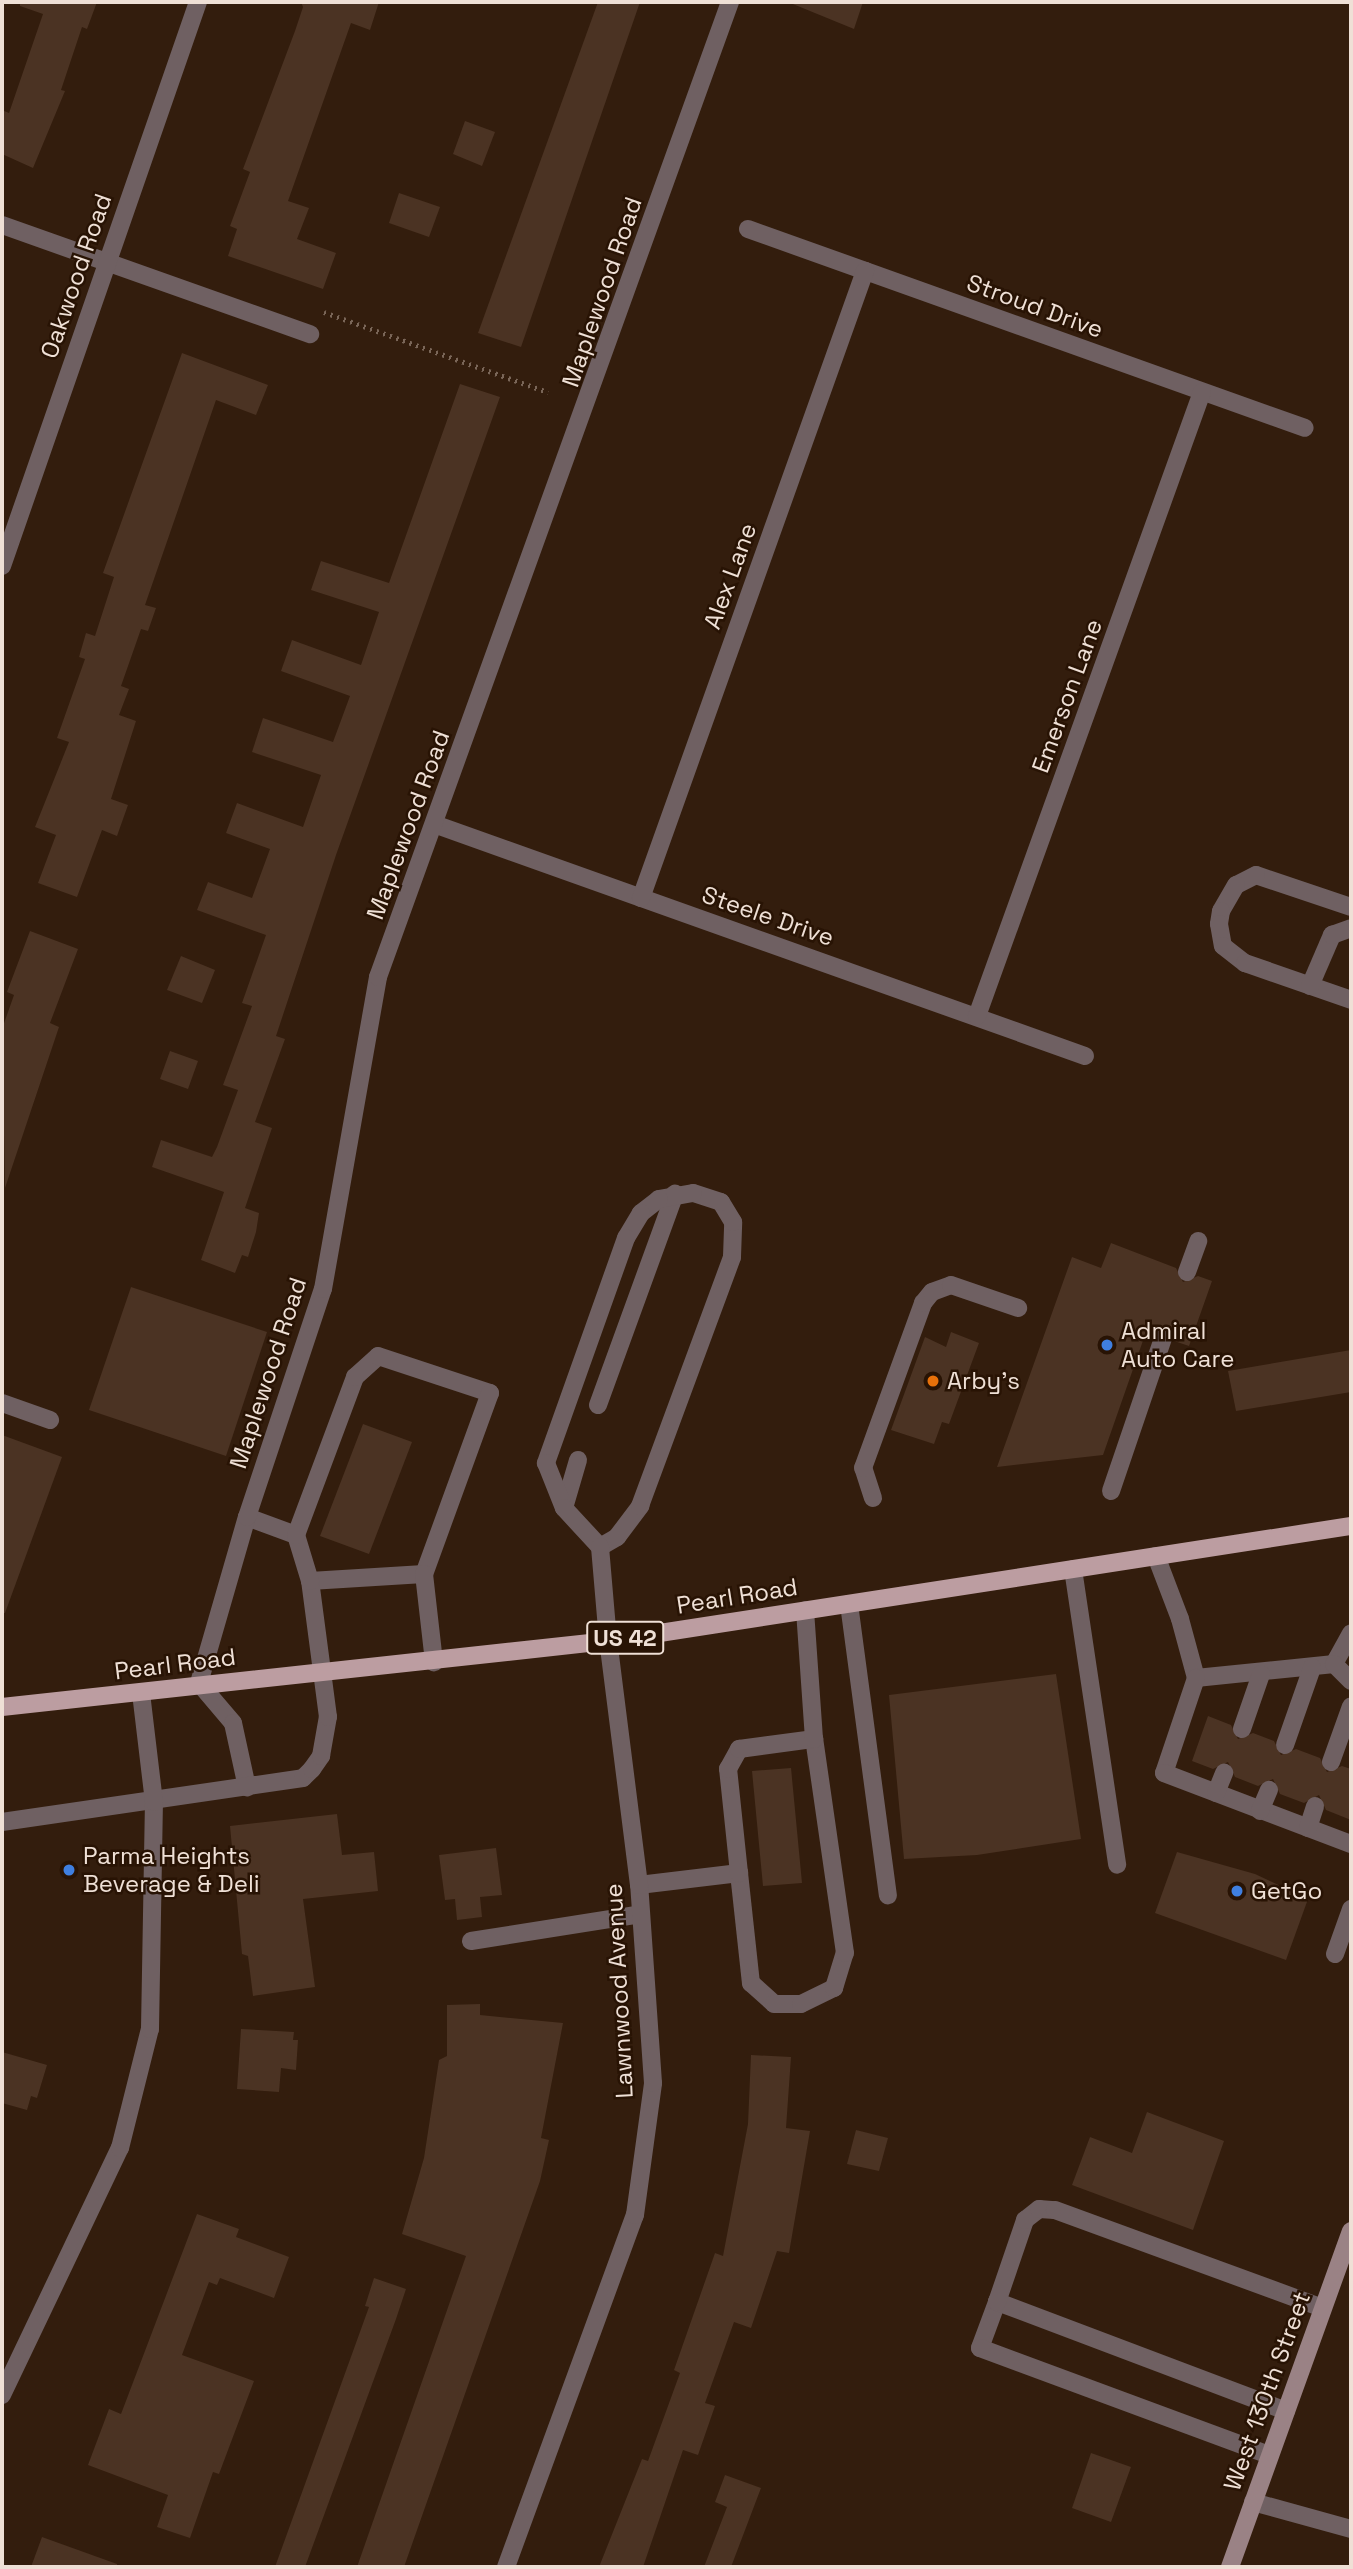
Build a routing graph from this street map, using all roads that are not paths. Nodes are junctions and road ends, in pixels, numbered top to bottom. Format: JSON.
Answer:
{"nodes":[{"id":1,"x":198,"y":2,"type":"edge"},
{"id":2,"x":730,"y":2,"type":"edge"},
{"id":3,"x":2,"y":225,"type":"edge"},
{"id":4,"x":748,"y":229,"type":"dead end"},
{"id":5,"x":107,"y":261,"type":"junction"},
{"id":6,"x":865,"y":271,"type":"junction"},
{"id":7,"x":310,"y":334,"type":"dead end"},
{"id":8,"x":1202,"y":392,"type":"junction"},
{"id":9,"x":1305,"y":428,"type":"dead end"},
{"id":10,"x":2,"y":566,"type":"edge"},
{"id":11,"x":435,"y":824,"type":"junction"},
{"id":12,"x":641,"y":898,"type":"junction"},
{"id":13,"x":1351,"y":907,"type":"edge"},
{"id":14,"x":1351,"y":928,"type":"edge"},
{"id":15,"x":1310,"y":986,"type":"junction"},
{"id":16,"x":1351,"y":1000,"type":"edge"},
{"id":17,"x":977,"y":1016,"type":"junction"},
{"id":18,"x":1084,"y":1056,"type":"dead end"},
{"id":19,"x":675,"y":1194,"type":"junction"},
{"id":20,"x":1198,"y":1241,"type":"dead end"},
{"id":21,"x":1187,"y":1272,"type":"dead end"},
{"id":22,"x":1017,"y":1308,"type":"dead end"},
{"id":23,"x":1163,"y":1338,"type":"dead end"},
{"id":24,"x":2,"y":1403,"type":"edge"},
{"id":25,"x":598,"y":1405,"type":"dead end"},
{"id":26,"x":50,"y":1420,"type":"dead end"},
{"id":27,"x":578,"y":1461,"type":"dead end"},
{"id":28,"x":1111,"y":1492,"type":"dead end"},
{"id":29,"x":873,"y":1498,"type":"dead end"},
{"id":30,"x":564,"y":1508,"type":"junction"},
{"id":31,"x":247,"y":1517,"type":"junction"},
{"id":32,"x":1351,"y":1526,"type":"edge"},
{"id":33,"x":296,"y":1535,"type":"junction"},
{"id":34,"x":600,"y":1547,"type":"junction"},
{"id":35,"x":1156,"y":1556,"type":"junction"},
{"id":36,"x":1073,"y":1569,"type":"junction"},
{"id":37,"x":424,"y":1574,"type":"junction"},
{"id":38,"x":310,"y":1581,"type":"junction"},
{"id":39,"x":849,"y":1604,"type":"junction"},
{"id":40,"x":805,"y":1610,"type":"junction"},
{"id":41,"x":1351,"y":1633,"type":"edge"},
{"id":42,"x":608,"y":1641,"type":"junction"},
{"id":43,"x":434,"y":1662,"type":"junction"},
{"id":44,"x":1334,"y":1664,"type":"junction"},
{"id":45,"x":1312,"y":1668,"type":"junction"},
{"id":46,"x":1261,"y":1674,"type":"junction"},
{"id":47,"x":322,"y":1675,"type":"junction"},
{"id":48,"x":1196,"y":1678,"type":"junction"},
{"id":49,"x":1351,"y":1681,"type":"edge"},
{"id":50,"x":199,"y":1683,"type":"junction"},
{"id":51,"x":141,"y":1693,"type":"junction"},
{"id":52,"x":1351,"y":1706,"type":"edge"},
{"id":53,"x":2,"y":1707,"type":"edge"},
{"id":54,"x":1242,"y":1729,"type":"dead end"},
{"id":55,"x":814,"y":1739,"type":"junction"},
{"id":56,"x":1285,"y":1745,"type":"dead end"},
{"id":57,"x":1331,"y":1762,"type":"dead end"},
{"id":58,"x":1224,"y":1773,"type":"dead end"},
{"id":59,"x":247,"y":1787,"type":"junction"},
{"id":60,"x":1269,"y":1790,"type":"dead end"},
{"id":61,"x":1216,"y":1793,"type":"junction"},
{"id":62,"x":154,"y":1802,"type":"junction"},
{"id":63,"x":1315,"y":1806,"type":"dead end"},
{"id":64,"x":1260,"y":1811,"type":"junction"},
{"id":65,"x":2,"y":1822,"type":"edge"},
{"id":66,"x":1308,"y":1828,"type":"junction"},
{"id":67,"x":1351,"y":1844,"type":"edge"},
{"id":68,"x":1117,"y":1866,"type":"dead end"},
{"id":69,"x":739,"y":1873,"type":"junction"},
{"id":70,"x":639,"y":1885,"type":"junction"},
{"id":71,"x":888,"y":1895,"type":"dead end"},
{"id":72,"x":1351,"y":1909,"type":"edge"},
{"id":73,"x":641,"y":1914,"type":"junction"},
{"id":74,"x":471,"y":1941,"type":"dead end"},
{"id":75,"x":1335,"y":1954,"type":"dead end"},
{"id":76,"x":1351,"y":2231,"type":"edge"},
{"id":77,"x":997,"y":2302,"type":"junction"},
{"id":78,"x":1323,"y":2308,"type":"junction"},
{"id":79,"x":2,"y":2395,"type":"edge"},
{"id":80,"x":1286,"y":2411,"type":"junction"},
{"id":81,"x":1270,"y":2455,"type":"junction"},
{"id":82,"x":1253,"y":2502,"type":"junction"},
{"id":83,"x":1351,"y":2529,"type":"edge"},
{"id":84,"x":506,"y":2567,"type":"edge"},
{"id":85,"x":1230,"y":2567,"type":"edge"}],
"edges":[{"from":1,"to":5,"type":"street","name":"Oakwood Road"},
{"from":2,"to":11,"type":"street","name":"Maplewood Road"},
{"from":3,"to":5,"type":"street"},
{"from":4,"to":6,"type":"street","name":"Stroud Drive"},
{"from":5,"to":7,"type":"street"},
{"from":5,"to":10,"type":"street","name":"Oakwood Road"},
{"from":6,"to":8,"type":"street","name":"Stroud Drive"},
{"from":6,"to":12,"type":"street","name":"Alex Lane"},
{"from":8,"to":9,"type":"street","name":"Stroud Drive"},
{"from":8,"to":17,"type":"street","name":"Emerson Lane"},
{"from":11,"to":12,"type":"street","name":"Steele Drive"},
{"from":11,"to":31,"type":"street","name":"Maplewood Road"},
{"from":12,"to":17,"type":"street","name":"Steele Drive"},
{"from":13,"to":15,"type":"street"},
{"from":14,"to":15,"type":"street"},
{"from":15,"to":16,"type":"street"},
{"from":17,"to":18,"type":"street","name":"Steele Drive"},
{"from":19,"to":25,"type":"street"},
{"from":19,"to":30,"type":"street"},
{"from":19,"to":34,"type":"street"},
{"from":20,"to":21,"type":"street"},
{"from":22,"to":29,"type":"street"},
{"from":23,"to":28,"type":"street"},
{"from":24,"to":26,"type":"street"},
{"from":27,"to":30,"type":"street"},
{"from":30,"to":34,"type":"street"},
{"from":31,"to":33,"type":"street"},
{"from":31,"to":50,"type":"street","name":"Maplewood Road"},
{"from":32,"to":35,"type":"main road","name":"Pearl Road","number":"US 42"},
{"from":33,"to":37,"type":"street"},
{"from":33,"to":38,"type":"street"},
{"from":34,"to":42,"type":"street","name":"Lawnwood Avenue"},
{"from":35,"to":36,"type":"main road","name":"Pearl Road","number":"US 42"},
{"from":35,"to":48,"type":"street"},
{"from":36,"to":39,"type":"main road","name":"Pearl Road","number":"US 42"},
{"from":36,"to":68,"type":"street"},
{"from":37,"to":38,"type":"street"},
{"from":37,"to":43,"type":"street"},
{"from":38,"to":47,"type":"street"},
{"from":39,"to":40,"type":"main road","name":"Pearl Road","number":"US 42"},
{"from":39,"to":71,"type":"street"},
{"from":40,"to":42,"type":"main road","name":"Pearl Road","number":"US 42"},
{"from":40,"to":55,"type":"street"},
{"from":41,"to":44,"type":"street"},
{"from":42,"to":43,"type":"main road","name":"Pearl Road","number":"US 42"},
{"from":42,"to":70,"type":"street","name":"Lawnwood Avenue"},
{"from":43,"to":47,"type":"main road","name":"Pearl Road","number":"US 42"},
{"from":44,"to":45,"type":"street"},
{"from":44,"to":49,"type":"street"},
{"from":45,"to":46,"type":"street"},
{"from":45,"to":56,"type":"street"},
{"from":46,"to":48,"type":"street"},
{"from":46,"to":54,"type":"street"},
{"from":47,"to":50,"type":"main road","name":"Pearl Road","number":"US 42"},
{"from":47,"to":59,"type":"street"},
{"from":48,"to":61,"type":"street"},
{"from":50,"to":51,"type":"main road","name":"Pearl Road","number":"US 42"},
{"from":50,"to":59,"type":"street"},
{"from":51,"to":53,"type":"main road","name":"Pearl Road","number":"US 42"},
{"from":51,"to":62,"type":"street"},
{"from":52,"to":57,"type":"street"},
{"from":55,"to":69,"type":"street"},
{"from":55,"to":69,"type":"street"},
{"from":58,"to":61,"type":"street"},
{"from":59,"to":62,"type":"street"},
{"from":60,"to":64,"type":"street"},
{"from":61,"to":64,"type":"street"},
{"from":62,"to":65,"type":"street"},
{"from":62,"to":79,"type":"street"},
{"from":63,"to":66,"type":"street"},
{"from":64,"to":66,"type":"street"},
{"from":66,"to":67,"type":"street"},
{"from":69,"to":70,"type":"street"},
{"from":70,"to":73,"type":"street","name":"Lawnwood Avenue"},
{"from":72,"to":75,"type":"street"},
{"from":73,"to":74,"type":"street"},
{"from":73,"to":84,"type":"street","name":"Lawnwood Avenue"},
{"from":76,"to":78,"type":"main road","name":"West 130th Street"},
{"from":77,"to":78,"type":"street"},
{"from":77,"to":80,"type":"street"},
{"from":77,"to":81,"type":"street"},
{"from":78,"to":80,"type":"main road","name":"West 130th Street"},
{"from":80,"to":81,"type":"main road","name":"West 130th Street"},
{"from":81,"to":82,"type":"main road","name":"West 130th Street"},
{"from":82,"to":83,"type":"street"},
{"from":82,"to":85,"type":"main road","name":"West 130th Street"}]}
